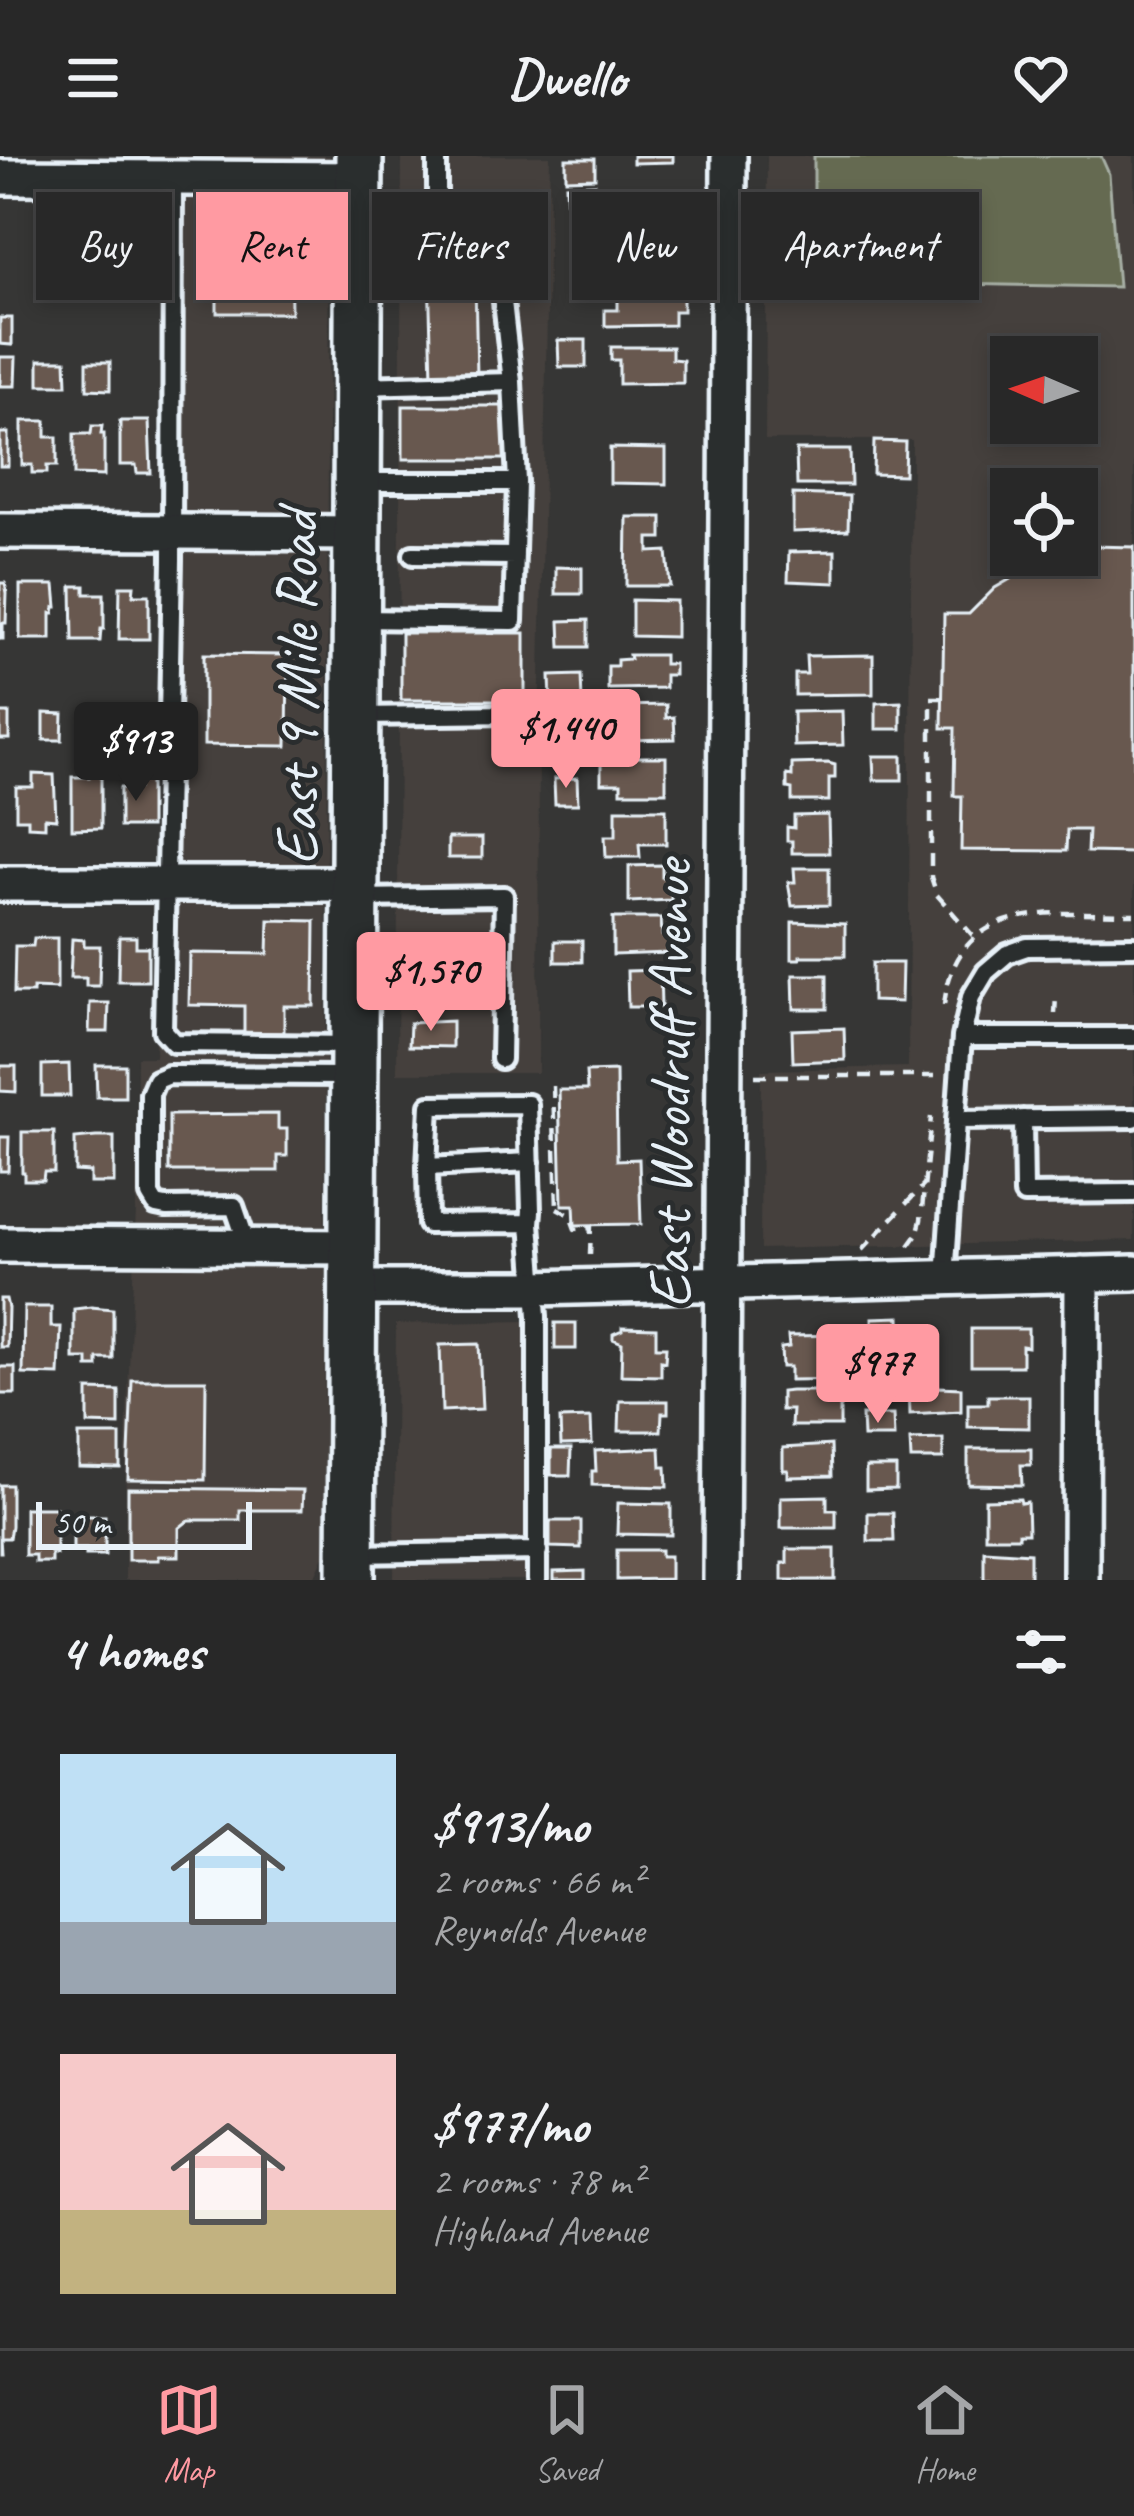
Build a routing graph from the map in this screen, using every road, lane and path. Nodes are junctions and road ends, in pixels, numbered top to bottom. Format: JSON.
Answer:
{"nodes":[{"id":1,"x":437,"y":156,"type":"edge"},
{"id":2,"x":729,"y":156,"type":"edge"},
{"id":3,"x":0,"y":177,"type":"edge"},
{"id":4,"x":173,"y":178,"type":"junction"},
{"id":5,"x":358,"y":186,"type":"edge"},
{"id":6,"x":437,"y":192,"type":"edge"},
{"id":7,"x":512,"y":382,"type":"junction"},
{"id":8,"x":358,"y":386,"type":"junction"},
{"id":9,"x":357,"y":482,"type":"junction"},
{"id":10,"x":517,"y":482,"type":"junction"},
{"id":11,"x":0,"y":531,"type":"edge"},
{"id":12,"x":172,"y":531,"type":"junction"},
{"id":13,"x":357,"y":532,"type":"junction"},
{"id":14,"x":413,"y":555,"type":"dead end"},
{"id":15,"x":515,"y":556,"type":"junction"},
{"id":16,"x":357,"y":620,"type":"junction"},
{"id":17,"x":943,"y":698,"type":"dead end"},
{"id":18,"x":516,"y":714,"type":"dead end"},
{"id":19,"x":357,"y":716,"type":"junction"},
{"id":20,"x":0,"y":884,"type":"edge"},
{"id":21,"x":167,"y":884,"type":"junction"},
{"id":22,"x":357,"y":891,"type":"junction"},
{"id":23,"x":974,"y":937,"type":"dead end"},
{"id":24,"x":1134,"y":946,"type":"edge"},
{"id":25,"x":503,"y":977,"type":"junction"},
{"id":26,"x":355,"y":980,"type":"junction"},
{"id":27,"x":962,"y":1037,"type":"junction"},
{"id":28,"x":1134,"y":1037,"type":"edge"},
{"id":29,"x":501,"y":1059,"type":"dead end"},
{"id":30,"x":354,"y":1060,"type":"junction"},
{"id":31,"x":724,"y":1076,"type":"junction"},
{"id":32,"x":935,"y":1076,"type":"dead end"},
{"id":33,"x":553,"y":1086,"type":"dead end"},
{"id":34,"x":1134,"y":1118,"type":"edge"},
{"id":35,"x":1023,"y":1119,"type":"junction"},
{"id":36,"x":956,"y":1120,"type":"junction"},
{"id":37,"x":530,"y":1162,"type":"junction"},
{"id":38,"x":428,"y":1167,"type":"junction"},
{"id":39,"x":924,"y":1185,"type":"dead end"},
{"id":40,"x":1134,"y":1193,"type":"edge"},
{"id":41,"x":546,"y":1208,"type":"dead end"},
{"id":42,"x":557,"y":1208,"type":"junction"},
{"id":43,"x":530,"y":1223,"type":"junction"},
{"id":44,"x":0,"y":1245,"type":"edge"},
{"id":45,"x":248,"y":1246,"type":"junction"},
{"id":46,"x":862,"y":1251,"type":"dead end"},
{"id":47,"x":590,"y":1258,"type":"dead end"},
{"id":48,"x":354,"y":1267,"type":"junction"},
{"id":49,"x":1134,"y":1273,"type":"edge"},
{"id":50,"x":1082,"y":1274,"type":"junction"},
{"id":51,"x":946,"y":1277,"type":"junction"},
{"id":52,"x":722,"y":1283,"type":"junction"},
{"id":53,"x":534,"y":1288,"type":"junction"},
{"id":54,"x":538,"y":1551,"type":"junction"},
{"id":55,"x":351,"y":1567,"type":"edge"},
{"id":56,"x":537,"y":1580,"type":"edge"},
{"id":57,"x":722,"y":1580,"type":"edge"},
{"id":58,"x":1081,"y":1580,"type":"edge"}],
"edges":[{"from":1,"to":6,"type":"lane"},
{"from":2,"to":31,"type":"street","name":"East Woodruff Avenue"},
{"from":3,"to":4,"type":"street"},
{"from":4,"to":5,"type":"street"},
{"from":4,"to":12,"type":"lane"},
{"from":5,"to":7,"type":"lane"},
{"from":5,"to":8,"type":"main road","name":"East 9 Mile Road"},
{"from":7,"to":8,"type":"lane"},
{"from":7,"to":10,"type":"lane"},
{"from":8,"to":9,"type":"main road","name":"East 9 Mile Road"},
{"from":9,"to":10,"type":"lane"},
{"from":9,"to":13,"type":"main road","name":"East 9 Mile Road"},
{"from":10,"to":15,"type":"lane"},
{"from":11,"to":12,"type":"street"},
{"from":12,"to":13,"type":"street"},
{"from":12,"to":21,"type":"lane"},
{"from":13,"to":16,"type":"main road","name":"East 9 Mile Road"},
{"from":14,"to":15,"type":"lane"},
{"from":15,"to":16,"type":"lane"},
{"from":16,"to":19,"type":"main road","name":"East 9 Mile Road"},
{"from":17,"to":23,"type":"path"},
{"from":18,"to":19,"type":"lane"},
{"from":19,"to":22,"type":"main road","name":"East 9 Mile Road"},
{"from":20,"to":21,"type":"street"},
{"from":21,"to":22,"type":"street"},
{"from":21,"to":30,"type":"lane"},
{"from":22,"to":25,"type":"lane"},
{"from":22,"to":26,"type":"main road","name":"East 9 Mile Road"},
{"from":24,"to":27,"type":"lane"},
{"from":25,"to":26,"type":"lane"},
{"from":25,"to":29,"type":"lane"},
{"from":26,"to":30,"type":"main road","name":"East 9 Mile Road"},
{"from":27,"to":28,"type":"lane"},
{"from":27,"to":36,"type":"lane"},
{"from":30,"to":45,"type":"lane"},
{"from":30,"to":48,"type":"main road","name":"East 9 Mile Road"},
{"from":31,"to":32,"type":"path"},
{"from":31,"to":52,"type":"street","name":"East Woodruff Avenue"},
{"from":33,"to":42,"type":"path"},
{"from":34,"to":35,"type":"lane"},
{"from":35,"to":36,"type":"lane"},
{"from":35,"to":40,"type":"lane"},
{"from":36,"to":51,"type":"lane"},
{"from":37,"to":38,"type":"lane"},
{"from":37,"to":38,"type":"lane"},
{"from":37,"to":43,"type":"lane"},
{"from":38,"to":43,"type":"lane"},
{"from":39,"to":46,"type":"path"},
{"from":41,"to":42,"type":"path"},
{"from":42,"to":47,"type":"path"},
{"from":43,"to":53,"type":"lane"},
{"from":44,"to":45,"type":"street"},
{"from":45,"to":48,"type":"street"},
{"from":48,"to":53,"type":"street"},
{"from":48,"to":55,"type":"main road","name":"East 9 Mile Road"},
{"from":49,"to":50,"type":"street"},
{"from":50,"to":51,"type":"street"},
{"from":50,"to":58,"type":"street"},
{"from":51,"to":52,"type":"street"},
{"from":52,"to":53,"type":"street"},
{"from":52,"to":57,"type":"street","name":"East Woodruff Avenue"},
{"from":53,"to":54,"type":"lane"},
{"from":54,"to":55,"type":"lane"},
{"from":54,"to":56,"type":"lane"}]}
